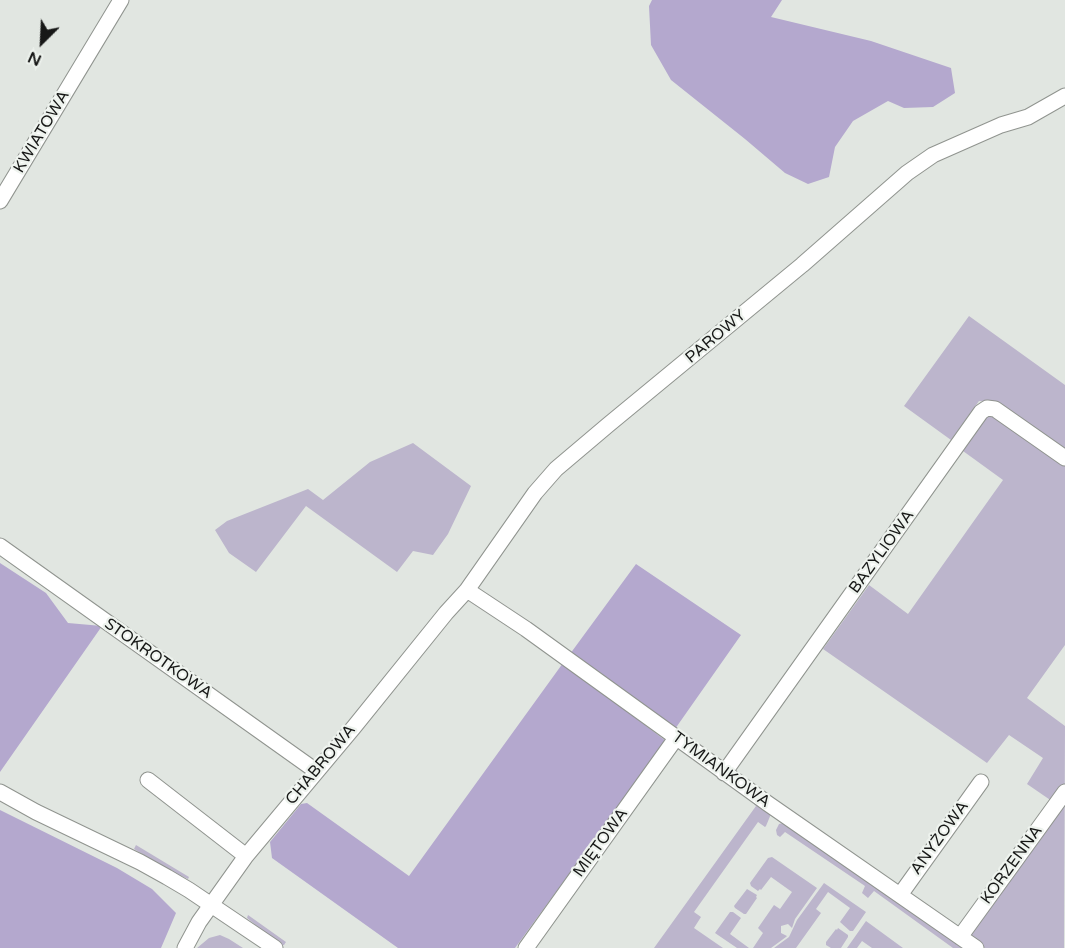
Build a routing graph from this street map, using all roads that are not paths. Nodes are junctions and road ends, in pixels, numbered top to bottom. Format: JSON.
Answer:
{"nodes":[{"id":1,"x":121,"y":0,"type":"edge"},
{"id":2,"x":1065,"y":96,"type":"edge"},
{"id":3,"x":0,"y":201,"type":"edge"},
{"id":4,"x":1065,"y":458,"type":"edge"},
{"id":5,"x":0,"y":546,"type":"edge"},
{"id":6,"x":467,"y":590,"type":"junction"},
{"id":7,"x":676,"y":738,"type":"junction"},
{"id":8,"x":316,"y":771,"type":"junction"},
{"id":9,"x":724,"y":773,"type":"junction"},
{"id":10,"x":148,"y":780,"type":"dead end"},
{"id":11,"x":981,"y":782,"type":"dead end"},
{"id":12,"x":0,"y":792,"type":"edge"},
{"id":13,"x":1065,"y":792,"type":"edge"},
{"id":14,"x":246,"y":856,"type":"junction"},
{"id":15,"x":900,"y":895,"type":"junction"},
{"id":16,"x":211,"y":905,"type":"junction"},
{"id":17,"x":960,"y":937,"type":"junction"},
{"id":18,"x":184,"y":948,"type":"edge"},
{"id":19,"x":275,"y":948,"type":"edge"},
{"id":20,"x":526,"y":948,"type":"edge"},
{"id":21,"x":976,"y":948,"type":"edge"}],
"edges":[{"from":1,"to":3,"type":"street","name":"KWIATOWA"},
{"from":2,"to":6,"type":"street","name":"PAROWY"},
{"from":4,"to":9,"type":"street","name":"BAZYLIOWA"},
{"from":5,"to":8,"type":"street","name":"STOKROTKOWA"},
{"from":6,"to":7,"type":"street","name":"TYMIANKOWA"},
{"from":6,"to":8,"type":"street","name":"CHABROWA"},
{"from":7,"to":9,"type":"street","name":"TYMIANKOWA"},
{"from":7,"to":20,"type":"street","name":"MIĘTOWA"},
{"from":8,"to":14,"type":"street","name":"CHABROWA"},
{"from":9,"to":15,"type":"street","name":"TYMIANKOWA"},
{"from":10,"to":14,"type":"street"},
{"from":11,"to":15,"type":"street","name":"ANYŻOWA"},
{"from":12,"to":16,"type":"street"},
{"from":13,"to":17,"type":"street","name":"KORZENNA"},
{"from":14,"to":16,"type":"street","name":"CHABROWA"},
{"from":15,"to":17,"type":"street","name":"TYMIANKOWA"},
{"from":16,"to":18,"type":"street","name":"CHABROWA"},
{"from":16,"to":19,"type":"street"},
{"from":17,"to":21,"type":"street","name":"TYMIANKOWA"}]}
